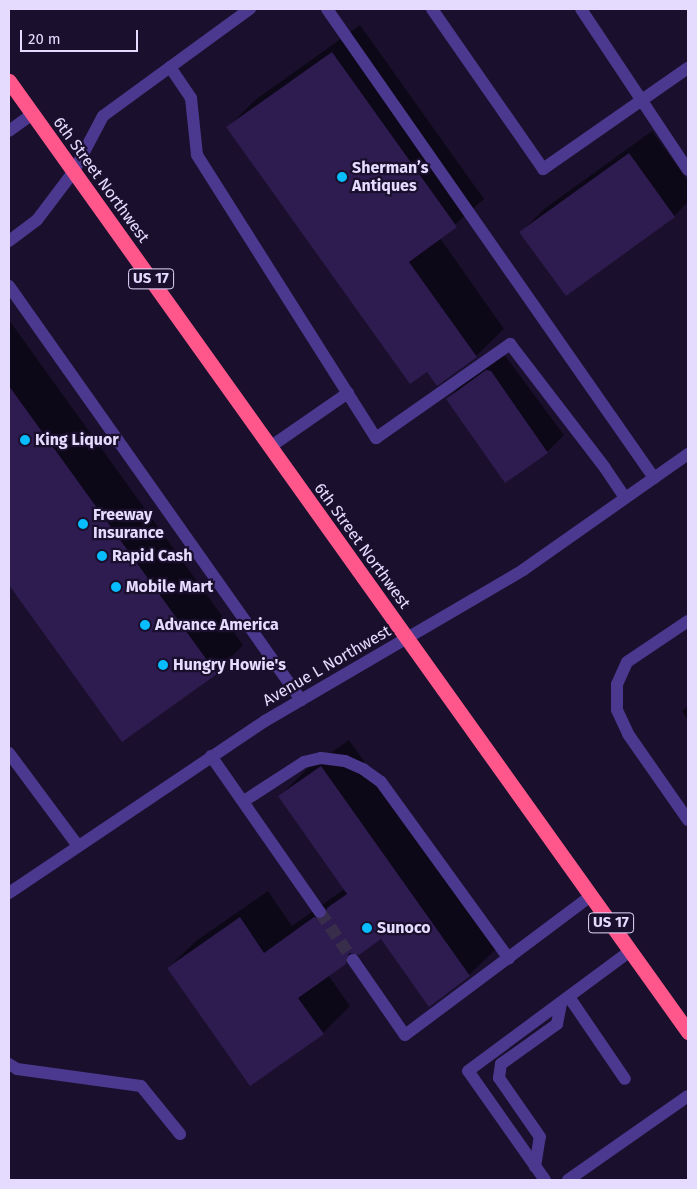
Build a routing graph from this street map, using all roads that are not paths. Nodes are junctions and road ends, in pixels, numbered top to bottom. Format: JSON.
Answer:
{"nodes":[{"id":1,"x":250,"y":9,"type":"edge"},
{"id":2,"x":327,"y":9,"type":"edge"},
{"id":3,"x":432,"y":9,"type":"edge"},
{"id":4,"x":581,"y":9,"type":"edge"},
{"id":5,"x":170,"y":68,"type":"junction"},
{"id":6,"x":688,"y":68,"type":"edge"},
{"id":7,"x":9,"y":81,"type":"edge"},
{"id":8,"x":642,"y":100,"type":"junction"},
{"id":9,"x":32,"y":114,"type":"junction"},
{"id":10,"x":9,"y":131,"type":"edge"},
{"id":11,"x":688,"y":170,"type":"edge"},
{"id":12,"x":74,"y":171,"type":"junction"},
{"id":13,"x":9,"y":241,"type":"edge"},
{"id":14,"x":9,"y":286,"type":"edge"},
{"id":15,"x":348,"y":392,"type":"junction"},
{"id":16,"x":270,"y":447,"type":"junction"},
{"id":17,"x":688,"y":454,"type":"edge"},
{"id":18,"x":654,"y":478,"type":"junction"},
{"id":19,"x":625,"y":498,"type":"junction"},
{"id":20,"x":688,"y":621,"type":"edge"},
{"id":21,"x":406,"y":638,"type":"junction"},
{"id":22,"x":301,"y":700,"type":"junction"},
{"id":23,"x":9,"y":753,"type":"edge"},
{"id":24,"x":211,"y":756,"type":"junction"},
{"id":25,"x":244,"y":801,"type":"junction"},
{"id":26,"x":688,"y":820,"type":"edge"},
{"id":27,"x":78,"y":846,"type":"junction"},
{"id":28,"x":9,"y":893,"type":"edge"},
{"id":29,"x":591,"y":896,"type":"junction"},
{"id":30,"x":320,"y":912,"type":"tunnel mouth"},
{"id":31,"x":630,"y":951,"type":"junction"},
{"id":32,"x":509,"y":959,"type":"junction"},
{"id":33,"x":353,"y":960,"type":"tunnel mouth"},
{"id":34,"x":565,"y":1000,"type":"junction"},
{"id":35,"x":688,"y":1032,"type":"edge"},
{"id":36,"x":9,"y":1064,"type":"edge"},
{"id":37,"x":625,"y":1079,"type":"dead end"},
{"id":38,"x":688,"y":1096,"type":"edge"},
{"id":39,"x":180,"y":1134,"type":"dead end"},
{"id":40,"x":535,"y":1167,"type":"junction"},
{"id":41,"x":544,"y":1180,"type":"edge"},
{"id":42,"x":568,"y":1180,"type":"edge"}],
"edges":[{"from":1,"to":5,"type":"street"},
{"from":2,"to":18,"type":"street"},
{"from":3,"to":8,"type":"street"},
{"from":4,"to":8,"type":"street"},
{"from":5,"to":12,"type":"street"},
{"from":5,"to":15,"type":"street"},
{"from":6,"to":8,"type":"street"},
{"from":7,"to":9,"type":"highway","name":"6th Street Northwest","number":"US 17"},
{"from":8,"to":11,"type":"street"},
{"from":9,"to":10,"type":"street"},
{"from":9,"to":12,"type":"highway","name":"6th Street Northwest","number":"US 17"},
{"from":12,"to":13,"type":"street"},
{"from":12,"to":16,"type":"highway","name":"6th Street Northwest","number":"US 17"},
{"from":14,"to":22,"type":"street"},
{"from":15,"to":16,"type":"street"},
{"from":15,"to":19,"type":"street"},
{"from":16,"to":21,"type":"highway","name":"6th Street Northwest","number":"US 17"},
{"from":17,"to":18,"type":"street","name":"Avenue L Northwest"},
{"from":18,"to":19,"type":"street","name":"Avenue L Northwest"},
{"from":19,"to":21,"type":"street","name":"Avenue L Northwest"},
{"from":20,"to":26,"type":"street"},
{"from":21,"to":22,"type":"street","name":"Avenue L Northwest"},
{"from":21,"to":29,"type":"highway","name":"6th Street Northwest","number":"US 17"},
{"from":22,"to":24,"type":"street","name":"Avenue L Northwest"},
{"from":23,"to":27,"type":"street"},
{"from":24,"to":25,"type":"street"},
{"from":24,"to":27,"type":"street","name":"Avenue L Northwest"},
{"from":25,"to":30,"type":"street"},
{"from":25,"to":32,"type":"street"},
{"from":27,"to":28,"type":"street","name":"Avenue L Northwest"},
{"from":29,"to":31,"type":"highway","name":"6th Street Northwest","number":"US 17"},
{"from":29,"to":32,"type":"street"},
{"from":31,"to":34,"type":"street"},
{"from":31,"to":35,"type":"highway","name":"6th Street Northwest","number":"US 17"},
{"from":32,"to":33,"type":"street"},
{"from":34,"to":37,"type":"street"},
{"from":34,"to":40,"type":"street"},
{"from":34,"to":40,"type":"street"},
{"from":36,"to":39,"type":"street"},
{"from":38,"to":42,"type":"street"},
{"from":40,"to":41,"type":"street"}]}
